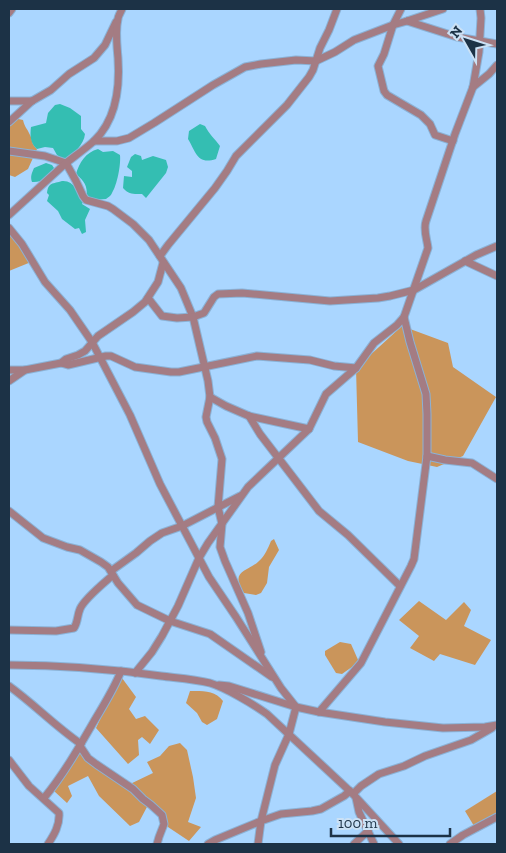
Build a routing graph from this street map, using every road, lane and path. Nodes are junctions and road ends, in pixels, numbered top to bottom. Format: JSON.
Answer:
{"nodes":[{"id":1,"x":12,"y":9,"type":"edge"},
{"id":2,"x":122,"y":9,"type":"edge"},
{"id":3,"x":336,"y":9,"type":"edge"},
{"id":4,"x":401,"y":9,"type":"edge"},
{"id":5,"x":443,"y":9,"type":"edge"},
{"id":6,"x":480,"y":9,"type":"edge"},
{"id":7,"x":9,"y":13,"type":"edge"},
{"id":8,"x":118,"y":19,"type":"junction"},
{"id":9,"x":407,"y":21,"type":"junction"},
{"id":10,"x":393,"y":24,"type":"junction"},
{"id":11,"x":479,"y":41,"type":"junction"},
{"id":12,"x":497,"y":44,"type":"edge"},
{"id":13,"x":316,"y":61,"type":"junction"},
{"id":14,"x":497,"y":65,"type":"edge"},
{"id":15,"x":497,"y":71,"type":"edge"},
{"id":16,"x":489,"y":74,"type":"junction"},
{"id":17,"x":473,"y":87,"type":"junction"},
{"id":18,"x":9,"y":101,"type":"edge"},
{"id":19,"x":32,"y":101,"type":"junction"},
{"id":20,"x":9,"y":122,"type":"edge"},
{"id":21,"x":94,"y":140,"type":"junction"},
{"id":22,"x":453,"y":140,"type":"junction"},
{"id":23,"x":9,"y":151,"type":"edge"},
{"id":24,"x":66,"y":163,"type":"junction"},
{"id":25,"x":9,"y":214,"type":"edge"},
{"id":26,"x":9,"y":228,"type":"edge"},
{"id":27,"x":497,"y":246,"type":"edge"},
{"id":28,"x":162,"y":259,"type":"junction"},
{"id":29,"x":465,"y":261,"type":"junction"},
{"id":30,"x":497,"y":276,"type":"edge"},
{"id":31,"x":414,"y":290,"type":"junction"},
{"id":32,"x":148,"y":298,"type":"junction"},
{"id":33,"x":193,"y":317,"type":"junction"},
{"id":34,"x":404,"y":317,"type":"junction"},
{"id":35,"x":92,"y":342,"type":"junction"},
{"id":36,"x":101,"y":358,"type":"junction"},
{"id":37,"x":60,"y":363,"type":"junction"},
{"id":38,"x":204,"y":367,"type":"junction"},
{"id":39,"x":356,"y":368,"type":"junction"},
{"id":40,"x":9,"y":370,"type":"edge"},
{"id":41,"x":26,"y":370,"type":"junction"},
{"id":42,"x":9,"y":381,"type":"edge"},
{"id":43,"x":210,"y":397,"type":"junction"},
{"id":44,"x":249,"y":416,"type":"junction"},
{"id":45,"x":309,"y":429,"type":"junction"},
{"id":46,"x":427,"y":456,"type":"junction"},
{"id":47,"x":278,"y":458,"type":"junction"},
{"id":48,"x":497,"y":479,"type":"edge"},
{"id":49,"x":243,"y":494,"type":"junction"},
{"id":50,"x":218,"y":507,"type":"junction"},
{"id":51,"x":9,"y":512,"type":"edge"},
{"id":52,"x":222,"y":524,"type":"junction"},
{"id":53,"x":182,"y":526,"type":"junction"},
{"id":54,"x":199,"y":558,"type":"junction"},
{"id":55,"x":112,"y":573,"type":"junction"},
{"id":56,"x":400,"y":586,"type":"junction"},
{"id":57,"x":170,"y":621,"type":"junction"},
{"id":58,"x":9,"y":630,"type":"edge"},
{"id":59,"x":265,"y":662,"type":"junction"},
{"id":60,"x":9,"y":664,"type":"edge"},
{"id":61,"x":121,"y":671,"type":"junction"},
{"id":62,"x":135,"y":672,"type":"junction"},
{"id":63,"x":275,"y":679,"type":"junction"},
{"id":64,"x":211,"y":684,"type":"junction"},
{"id":65,"x":9,"y":686,"type":"edge"},
{"id":66,"x":296,"y":707,"type":"junction"},
{"id":67,"x":319,"y":712,"type":"junction"},
{"id":68,"x":497,"y":725,"type":"edge"},
{"id":69,"x":289,"y":734,"type":"junction"},
{"id":70,"x":80,"y":745,"type":"junction"},
{"id":71,"x":9,"y":760,"type":"edge"},
{"id":72,"x":353,"y":794,"type":"junction"},
{"id":73,"x":44,"y":798,"type":"junction"},
{"id":74,"x":497,"y":817,"type":"edge"},
{"id":75,"x":260,"y":821,"type":"junction"},
{"id":76,"x":368,"y":831,"type":"junction"},
{"id":77,"x":48,"y":844,"type":"edge"},
{"id":78,"x":157,"y":844,"type":"edge"},
{"id":79,"x":208,"y":844,"type":"edge"},
{"id":80,"x":258,"y":844,"type":"edge"},
{"id":81,"x":354,"y":844,"type":"edge"},
{"id":82,"x":374,"y":844,"type":"edge"},
{"id":83,"x":399,"y":844,"type":"edge"},
{"id":84,"x":450,"y":844,"type":"edge"}],
"edges":[{"from":1,"to":7,"type":"street"},
{"from":2,"to":8,"type":"street"},
{"from":3,"to":13,"type":"street"},
{"from":4,"to":10,"type":"street"},
{"from":5,"to":9,"type":"street"},
{"from":6,"to":11,"type":"street"},
{"from":8,"to":19,"type":"street"},
{"from":8,"to":21,"type":"street"},
{"from":9,"to":10,"type":"street"},
{"from":9,"to":11,"type":"street"},
{"from":10,"to":13,"type":"street"},
{"from":10,"to":22,"type":"street"},
{"from":11,"to":12,"type":"street"},
{"from":11,"to":17,"type":"street"},
{"from":13,"to":21,"type":"street"},
{"from":13,"to":28,"type":"street"},
{"from":14,"to":16,"type":"street"},
{"from":15,"to":16,"type":"street"},
{"from":16,"to":17,"type":"street"},
{"from":17,"to":22,"type":"street"},
{"from":18,"to":19,"type":"street"},
{"from":19,"to":20,"type":"street"},
{"from":21,"to":24,"type":"street"},
{"from":22,"to":31,"type":"street"},
{"from":23,"to":24,"type":"street"},
{"from":24,"to":25,"type":"street"},
{"from":24,"to":28,"type":"street"},
{"from":26,"to":35,"type":"street"},
{"from":27,"to":29,"type":"street"},
{"from":28,"to":32,"type":"street"},
{"from":28,"to":33,"type":"street"},
{"from":29,"to":30,"type":"street"},
{"from":29,"to":31,"type":"street"},
{"from":31,"to":33,"type":"street"},
{"from":31,"to":34,"type":"street"},
{"from":32,"to":33,"type":"street"},
{"from":32,"to":35,"type":"street"},
{"from":33,"to":38,"type":"street"},
{"from":34,"to":39,"type":"street"},
{"from":34,"to":46,"type":"street"},
{"from":35,"to":36,"type":"street"},
{"from":35,"to":37,"type":"street"},
{"from":36,"to":37,"type":"street"},
{"from":36,"to":38,"type":"street"},
{"from":36,"to":53,"type":"street"},
{"from":37,"to":41,"type":"street"},
{"from":38,"to":39,"type":"street"},
{"from":38,"to":43,"type":"street"},
{"from":39,"to":45,"type":"street"},
{"from":40,"to":41,"type":"street"},
{"from":41,"to":42,"type":"street"},
{"from":43,"to":44,"type":"street"},
{"from":43,"to":50,"type":"street"},
{"from":44,"to":45,"type":"street"},
{"from":44,"to":47,"type":"street"},
{"from":45,"to":47,"type":"street"},
{"from":46,"to":48,"type":"street"},
{"from":46,"to":56,"type":"street"},
{"from":47,"to":49,"type":"street"},
{"from":47,"to":56,"type":"street"},
{"from":49,"to":50,"type":"street"},
{"from":49,"to":52,"type":"street"},
{"from":50,"to":52,"type":"street"},
{"from":50,"to":53,"type":"street"},
{"from":51,"to":55,"type":"street"},
{"from":52,"to":54,"type":"street"},
{"from":52,"to":59,"type":"street"},
{"from":53,"to":54,"type":"street"},
{"from":53,"to":55,"type":"street"},
{"from":54,"to":57,"type":"street"},
{"from":54,"to":59,"type":"street"},
{"from":55,"to":57,"type":"street"},
{"from":55,"to":58,"type":"street"},
{"from":56,"to":67,"type":"street"},
{"from":57,"to":62,"type":"street"},
{"from":57,"to":63,"type":"street"},
{"from":59,"to":63,"type":"street"},
{"from":60,"to":61,"type":"street"},
{"from":61,"to":62,"type":"street"},
{"from":61,"to":70,"type":"street"},
{"from":62,"to":64,"type":"street"},
{"from":63,"to":66,"type":"street"},
{"from":64,"to":66,"type":"street"},
{"from":64,"to":69,"type":"street"},
{"from":65,"to":70,"type":"street"},
{"from":66,"to":67,"type":"street"},
{"from":66,"to":69,"type":"street"},
{"from":67,"to":68,"type":"street"},
{"from":68,"to":72,"type":"street"},
{"from":69,"to":72,"type":"street"},
{"from":69,"to":75,"type":"street"},
{"from":70,"to":73,"type":"street"},
{"from":70,"to":78,"type":"street"},
{"from":71,"to":73,"type":"street"},
{"from":72,"to":75,"type":"street"},
{"from":72,"to":76,"type":"street"},
{"from":72,"to":83,"type":"street"},
{"from":73,"to":77,"type":"street"},
{"from":74,"to":84,"type":"street"},
{"from":75,"to":79,"type":"street"},
{"from":75,"to":80,"type":"street"},
{"from":76,"to":81,"type":"street"},
{"from":76,"to":82,"type":"street"}]}
